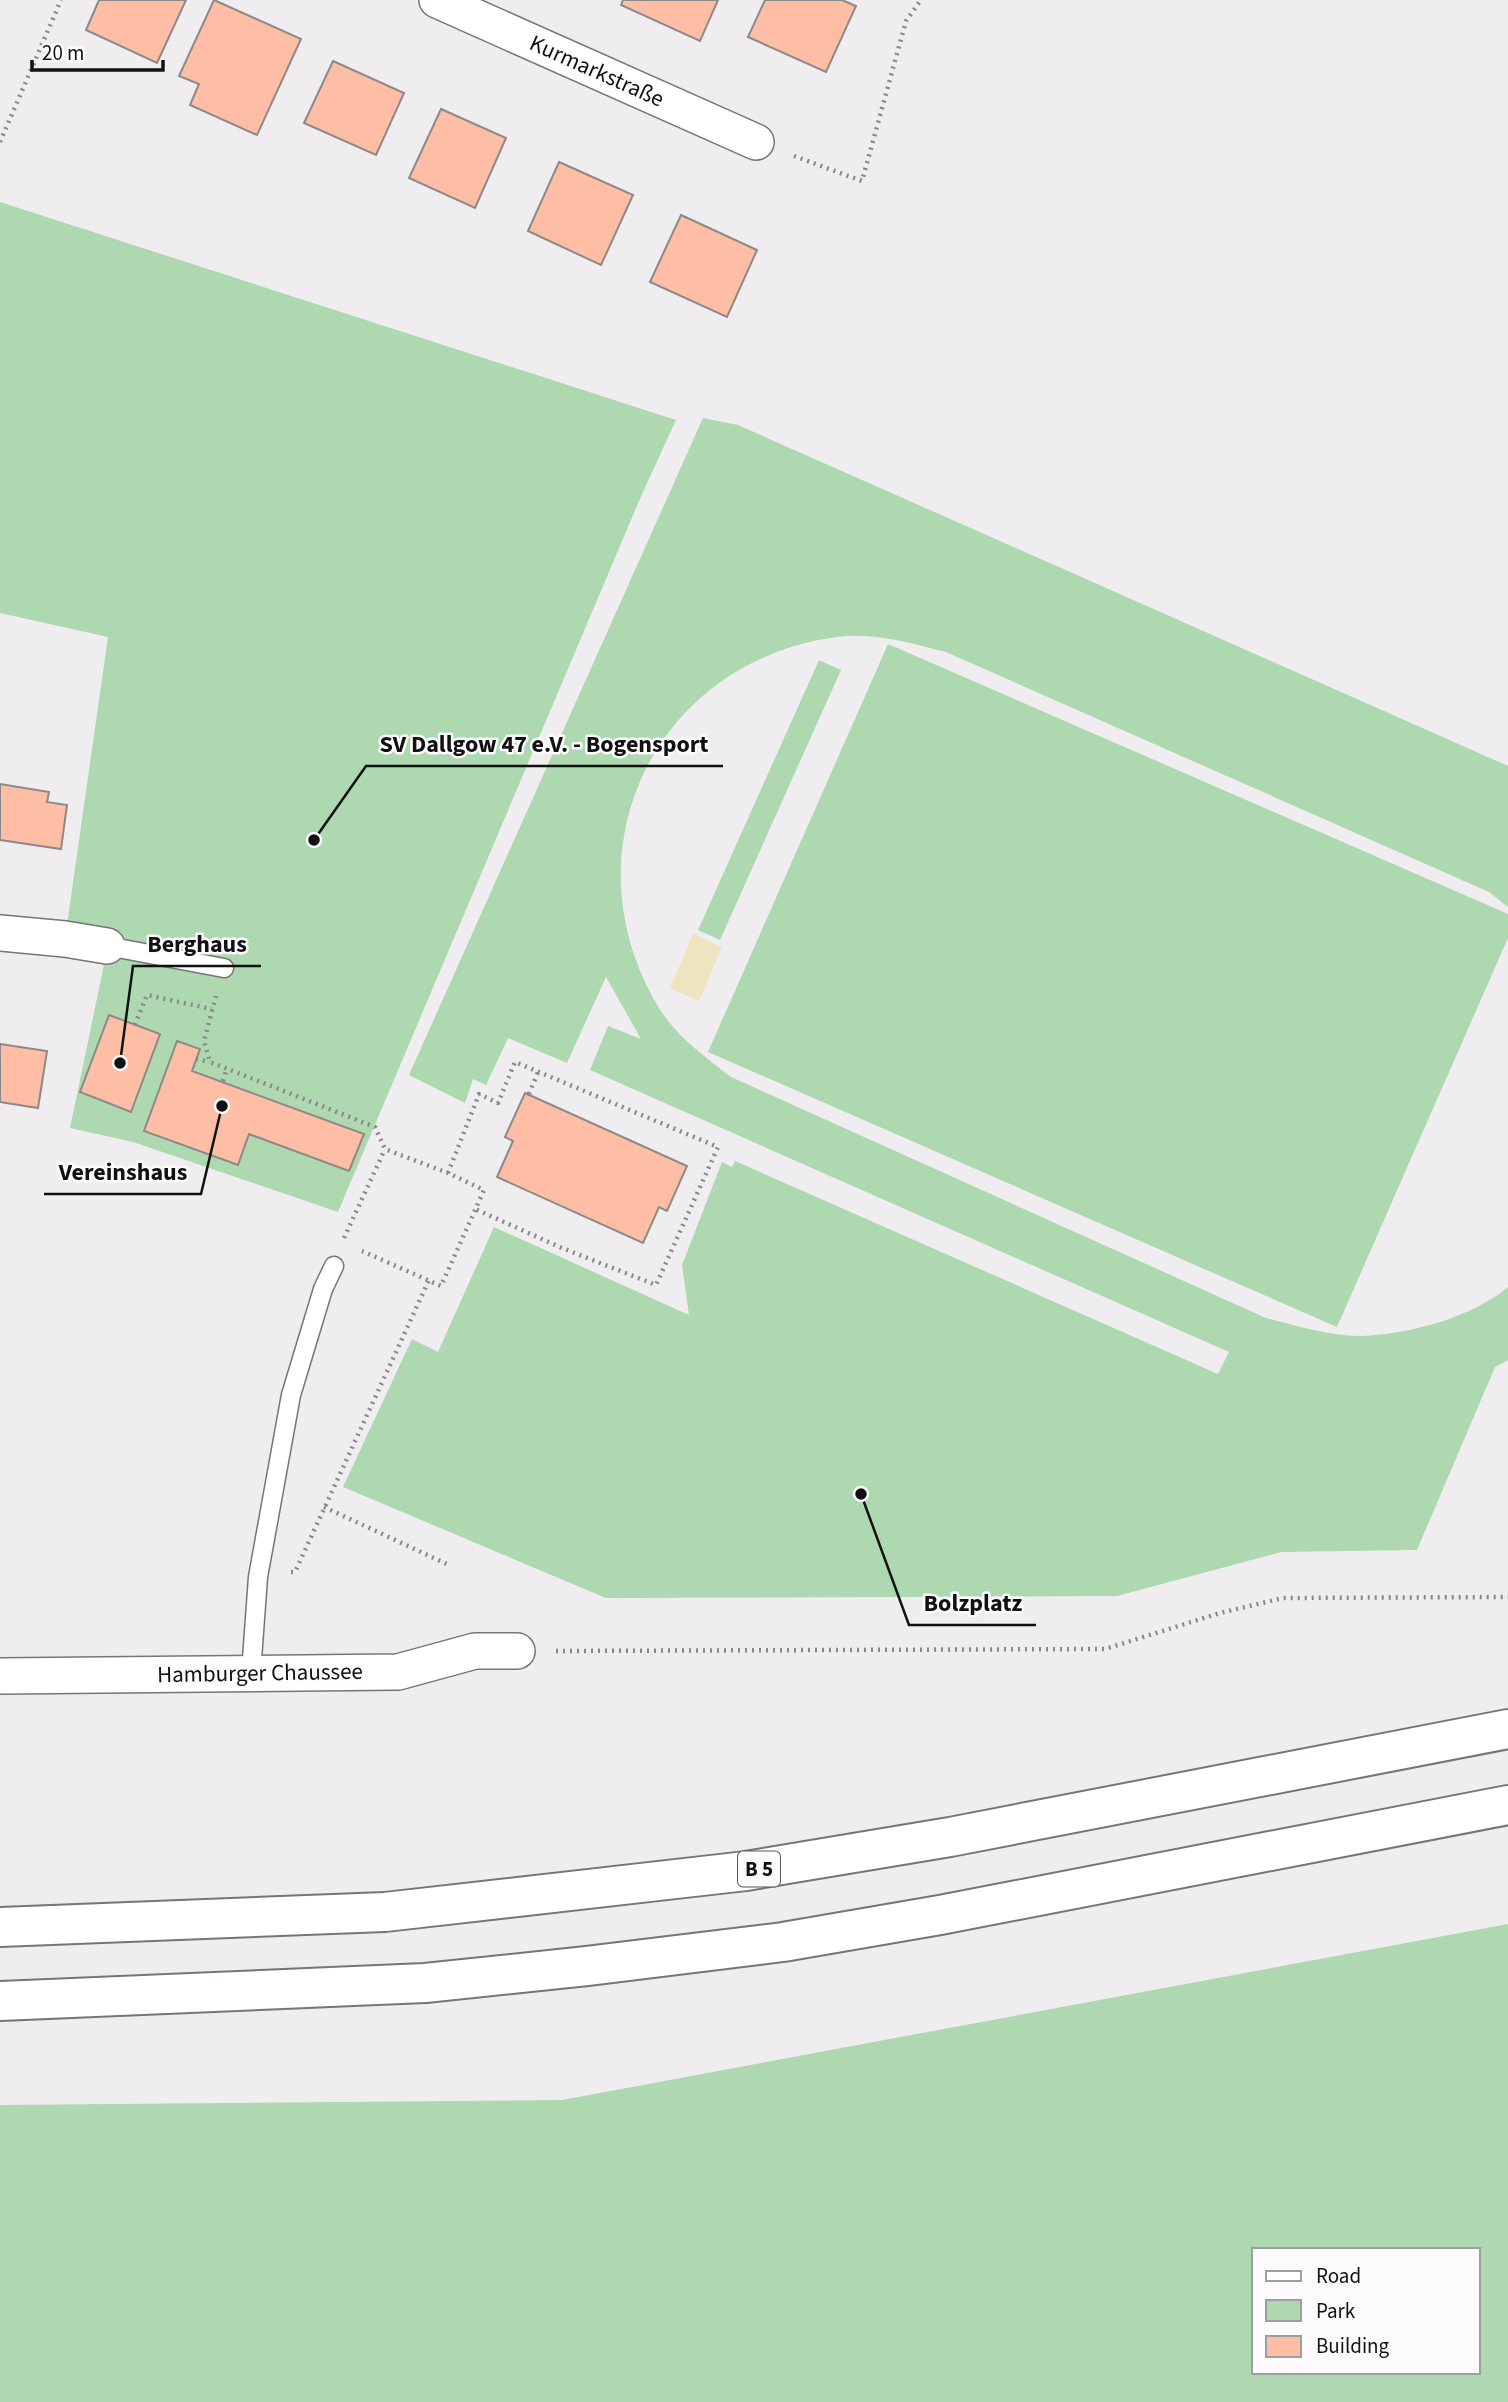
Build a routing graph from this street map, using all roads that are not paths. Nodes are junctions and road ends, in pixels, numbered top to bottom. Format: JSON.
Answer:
{"nodes":[{"id":1,"x":437,"y":0,"type":"edge"},
{"id":2,"x":756,"y":142,"type":"road end"},
{"id":3,"x":0,"y":933,"type":"edge"},
{"id":4,"x":107,"y":946,"type":"joint"},
{"id":5,"x":224,"y":968,"type":"road end"},
{"id":6,"x":334,"y":1266,"type":"dead end"},
{"id":7,"x":517,"y":1651,"type":"road end"},
{"id":8,"x":251,"y":1673,"type":"junction"},
{"id":9,"x":0,"y":1676,"type":"edge"},
{"id":10,"x":1508,"y":1729,"type":"edge"},
{"id":11,"x":1508,"y":1805,"type":"edge"},
{"id":12,"x":0,"y":1927,"type":"edge"},
{"id":13,"x":0,"y":2001,"type":"edge"}],
"edges":[{"from":1,"to":2,"type":"street","name":"Kurmarkstraße"},
{"from":3,"to":4,"type":"street"},
{"from":4,"to":5,"type":"lane"},
{"from":6,"to":8,"type":"lane"},
{"from":7,"to":8,"type":"street","name":"Hamburger Chaussee"},
{"from":8,"to":9,"type":"street","name":"Hamburger Chaussee"},
{"from":10,"to":12,"type":"highway","number":"B 5"},
{"from":11,"to":13,"type":"highway"}]}
